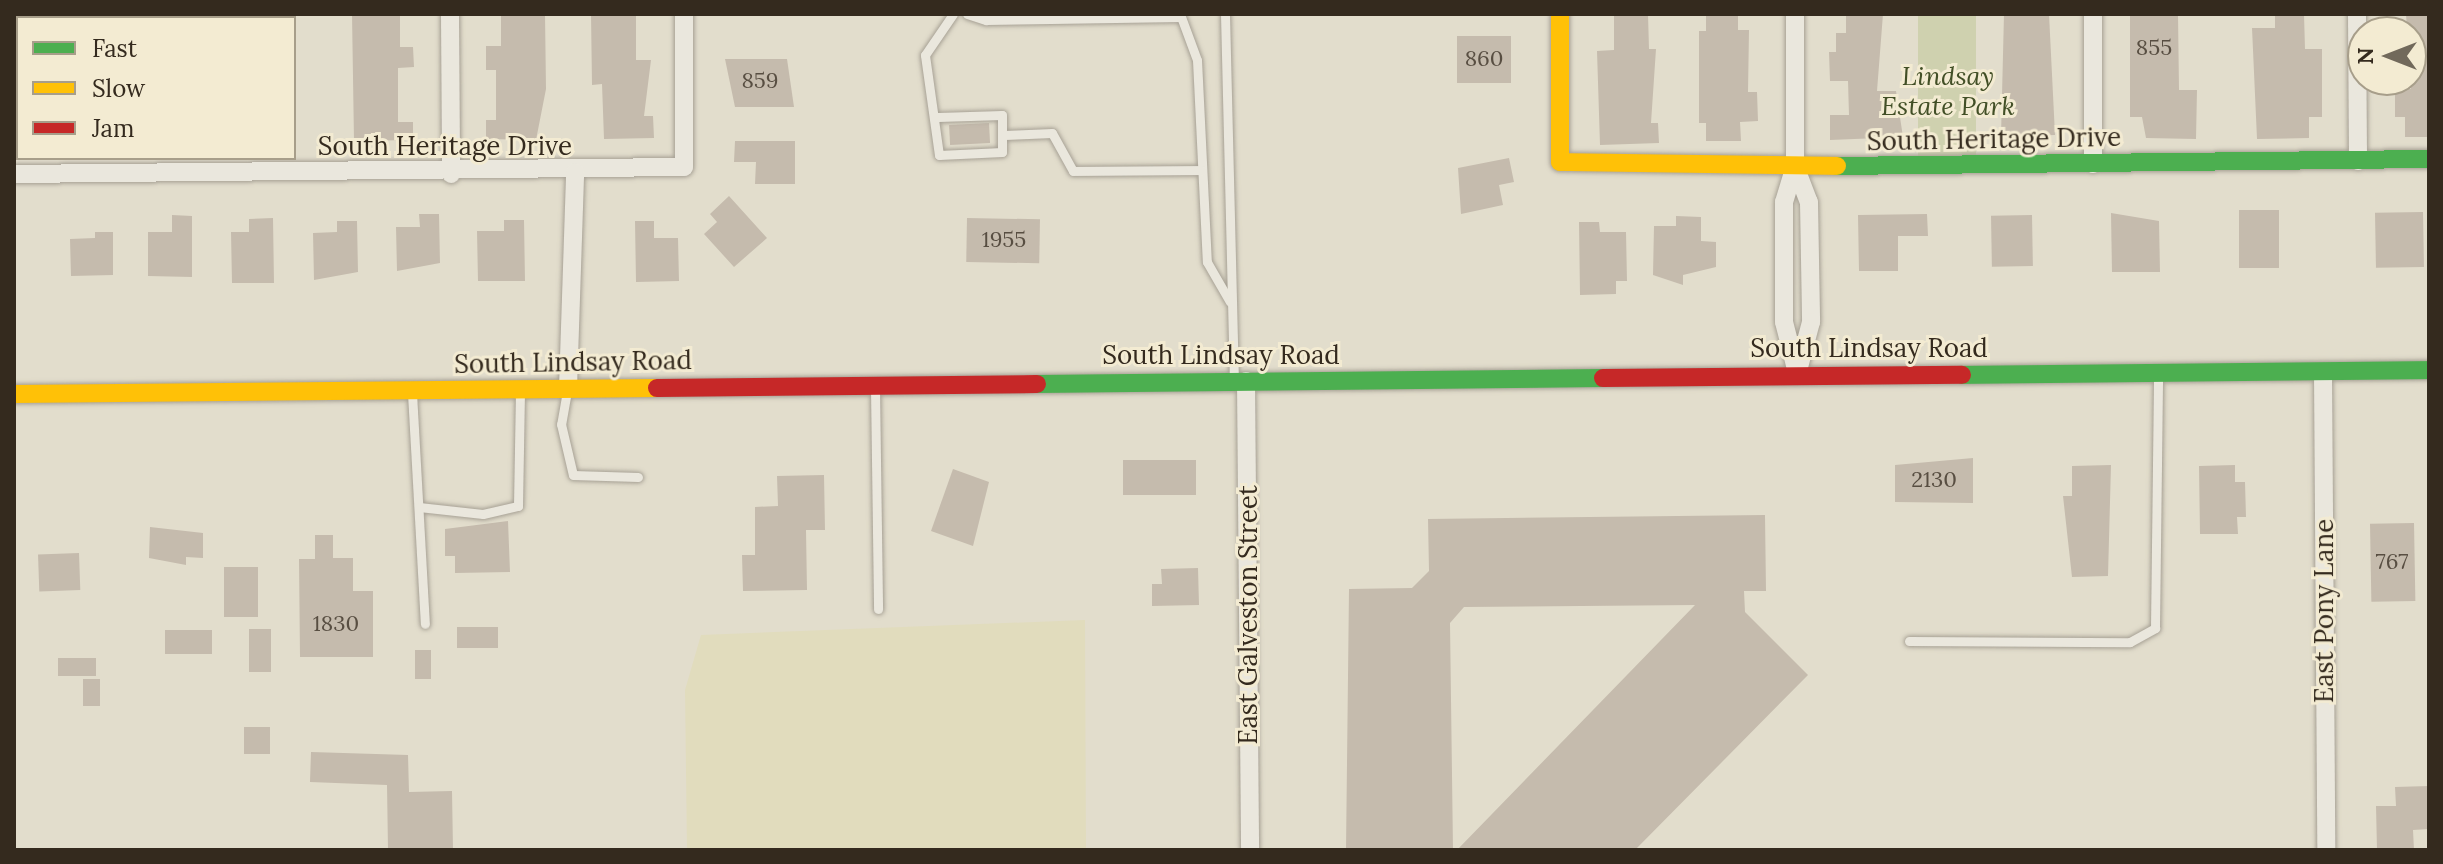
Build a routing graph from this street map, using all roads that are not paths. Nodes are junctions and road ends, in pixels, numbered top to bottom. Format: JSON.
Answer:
{"nodes":[{"id":1,"x":450,"y":14,"type":"edge"},
{"id":2,"x":684,"y":14,"type":"edge"},
{"id":3,"x":953,"y":14,"type":"edge"},
{"id":4,"x":967,"y":14,"type":"edge"},
{"id":5,"x":1225,"y":14,"type":"edge"},
{"id":6,"x":1560,"y":14,"type":"edge"},
{"id":7,"x":1795,"y":14,"type":"edge"},
{"id":8,"x":2093,"y":14,"type":"edge"},
{"id":9,"x":2357,"y":14,"type":"edge"},
{"id":10,"x":1180,"y":15,"type":"edge"},
{"id":11,"x":1042,"y":16,"type":"edge"},
{"id":12,"x":938,"y":117,"type":"junction"},
{"id":13,"x":1005,"y":135,"type":"junction"},
{"id":14,"x":2429,"y":159,"type":"edge"},
{"id":15,"x":2358,"y":161,"type":"junction"},
{"id":16,"x":2093,"y":164,"type":"junction"},
{"id":17,"x":191,"y":165,"type":"edge"},
{"id":18,"x":1795,"y":166,"type":"junction"},
{"id":19,"x":1202,"y":170,"type":"junction"},
{"id":20,"x":575,"y":172,"type":"junction"},
{"id":21,"x":14,"y":174,"type":"edge"},
{"id":22,"x":451,"y":174,"type":"junction"},
{"id":23,"x":1232,"y":305,"type":"junction"},
{"id":24,"x":2429,"y":370,"type":"edge"},
{"id":25,"x":2158,"y":372,"type":"junction"},
{"id":26,"x":2323,"y":372,"type":"junction"},
{"id":27,"x":1797,"y":373,"type":"junction"},
{"id":28,"x":1240,"y":381,"type":"junction"},
{"id":29,"x":875,"y":385,"type":"junction"},
{"id":30,"x":520,"y":388,"type":"junction"},
{"id":31,"x":568,"y":388,"type":"junction"},
{"id":32,"x":412,"y":390,"type":"junction"},
{"id":33,"x":14,"y":394,"type":"edge"},
{"id":34,"x":638,"y":477,"type":"dead end"},
{"id":35,"x":419,"y":507,"type":"junction"},
{"id":36,"x":878,"y":609,"type":"dead end"},
{"id":37,"x":425,"y":624,"type":"dead end"},
{"id":38,"x":1909,"y":641,"type":"dead end"},
{"id":39,"x":1250,"y":850,"type":"edge"},
{"id":40,"x":2326,"y":850,"type":"edge"}],
"edges":[{"from":1,"to":22,"type":"street"},
{"from":2,"to":20,"type":"street","name":"South Heritage Drive"},
{"from":3,"to":12,"type":"lane"},
{"from":4,"to":11,"type":"lane"},
{"from":5,"to":23,"type":"lane"},
{"from":6,"to":18,"type":"main road","name":"South Heritage Drive"},
{"from":7,"to":18,"type":"street"},
{"from":8,"to":16,"type":"street"},
{"from":9,"to":15,"type":"street"},
{"from":10,"to":11,"type":"lane"},
{"from":10,"to":19,"type":"lane"},
{"from":12,"to":13,"type":"lane"},
{"from":12,"to":13,"type":"lane"},
{"from":13,"to":19,"type":"lane"},
{"from":14,"to":15,"type":"main road","name":"South Heritage Drive"},
{"from":15,"to":16,"type":"main road","name":"South Heritage Drive"},
{"from":16,"to":18,"type":"main road","name":"South Heritage Drive"},
{"from":17,"to":21,"type":"street","name":"South Heritage Drive"},
{"from":17,"to":22,"type":"street","name":"South Heritage Drive"},
{"from":18,"to":27,"type":"street"},
{"from":18,"to":27,"type":"street"},
{"from":19,"to":23,"type":"lane"},
{"from":20,"to":22,"type":"street","name":"South Heritage Drive"},
{"from":20,"to":31,"type":"street"},
{"from":23,"to":28,"type":"lane"},
{"from":24,"to":26,"type":"main road","name":"South Lindsay Road"},
{"from":25,"to":26,"type":"main road","name":"South Lindsay Road"},
{"from":25,"to":27,"type":"main road","name":"South Lindsay Road"},
{"from":25,"to":38,"type":"lane"},
{"from":26,"to":40,"type":"street","name":"East Pony Lane"},
{"from":27,"to":28,"type":"main road","name":"South Lindsay Road"},
{"from":28,"to":29,"type":"main road","name":"South Lindsay Road"},
{"from":28,"to":39,"type":"street","name":"East Galveston Street"},
{"from":29,"to":31,"type":"main road","name":"South Lindsay Road"},
{"from":29,"to":36,"type":"lane"},
{"from":30,"to":31,"type":"main road","name":"South Lindsay Road"},
{"from":30,"to":32,"type":"main road","name":"South Lindsay Road"},
{"from":30,"to":35,"type":"lane"},
{"from":31,"to":34,"type":"lane"},
{"from":32,"to":33,"type":"main road","name":"South Lindsay Road"},
{"from":32,"to":35,"type":"lane"},
{"from":35,"to":37,"type":"lane"}]}
